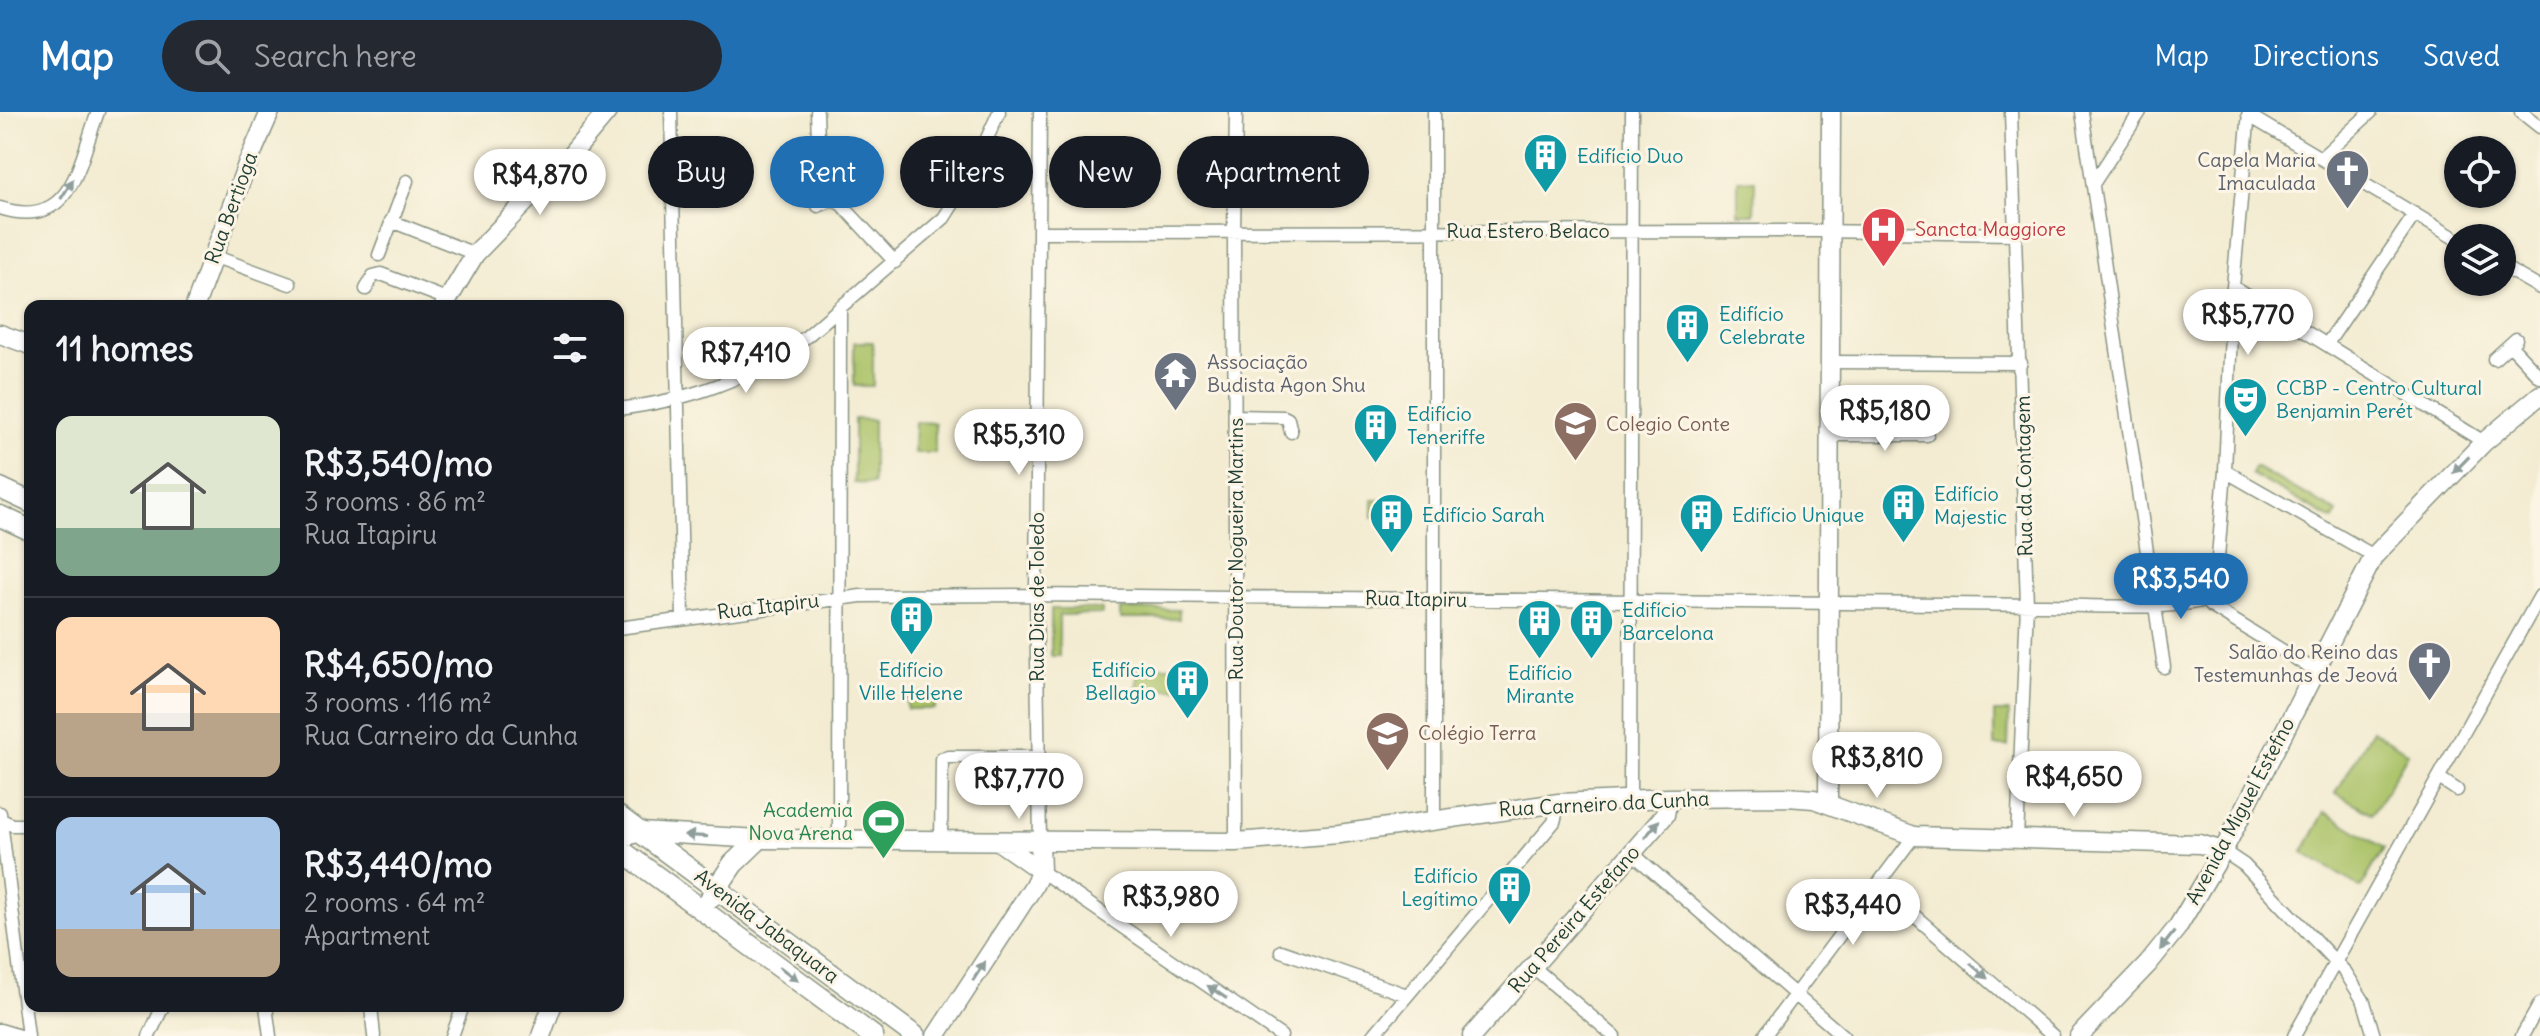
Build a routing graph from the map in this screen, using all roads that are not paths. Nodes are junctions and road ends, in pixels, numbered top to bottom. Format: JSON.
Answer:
{"nodes":[{"id":1,"x":96,"y":112,"type":"edge"},
{"id":2,"x":270,"y":112,"type":"edge"},
{"id":3,"x":607,"y":112,"type":"edge"},
{"id":4,"x":671,"y":112,"type":"edge"},
{"id":5,"x":817,"y":112,"type":"edge"},
{"id":6,"x":999,"y":112,"type":"edge"},
{"id":7,"x":1040,"y":112,"type":"edge"},
{"id":8,"x":1236,"y":112,"type":"edge"},
{"id":9,"x":1434,"y":112,"type":"edge"},
{"id":10,"x":1632,"y":112,"type":"edge"},
{"id":11,"x":1831,"y":112,"type":"edge"},
{"id":12,"x":2011,"y":112,"type":"edge"},
{"id":13,"x":2082,"y":112,"type":"edge"},
{"id":14,"x":2140,"y":112,"type":"edge"},
{"id":15,"x":2371,"y":112,"type":"edge"},
{"id":16,"x":2521,"y":112,"type":"edge"},
{"id":17,"x":2249,"y":114,"type":"edge"},
{"id":18,"x":2540,"y":127,"type":"edge"},
{"id":19,"x":818,"y":136,"type":"edge"},
{"id":20,"x":2321,"y":158,"type":"junction"},
{"id":21,"x":407,"y":181,"type":"dead end"},
{"id":22,"x":2093,"y":184,"type":"junction"},
{"id":23,"x":0,"y":208,"type":"edge"},
{"id":24,"x":845,"y":208,"type":"edge"},
{"id":25,"x":2415,"y":214,"type":"junction"},
{"id":26,"x":391,"y":221,"type":"junction"},
{"id":27,"x":1434,"y":231,"type":"junction"},
{"id":28,"x":1632,"y":231,"type":"junction"},
{"id":29,"x":1831,"y":231,"type":"junction"},
{"id":30,"x":1040,"y":232,"type":"junction"},
{"id":31,"x":1234,"y":232,"type":"junction"},
{"id":32,"x":2444,"y":232,"type":"edge"},
{"id":33,"x":2015,"y":234,"type":"junction"},
{"id":34,"x":475,"y":254,"type":"junction"},
{"id":35,"x":379,"y":255,"type":"dead end"},
{"id":36,"x":213,"y":256,"type":"junction"},
{"id":37,"x":895,"y":262,"type":"junction"},
{"id":38,"x":2516,"y":274,"type":"edge"},
{"id":39,"x":290,"y":284,"type":"dead end"},
{"id":40,"x":2233,"y":287,"type":"junction"},
{"id":41,"x":2540,"y":288,"type":"edge"},
{"id":42,"x":366,"y":289,"type":"dead end"},
{"id":43,"x":197,"y":300,"type":"edge"},
{"id":44,"x":440,"y":300,"type":"edge"},
{"id":45,"x":446,"y":300,"type":"edge"},
{"id":46,"x":840,"y":307,"type":"junction"},
{"id":47,"x":0,"y":334,"type":"edge"},
{"id":48,"x":24,"y":343,"type":"edge"},
{"id":49,"x":2327,"y":344,"type":"junction"},
{"id":50,"x":2494,"y":359,"type":"dead end"},
{"id":51,"x":1831,"y":362,"type":"junction"},
{"id":52,"x":2021,"y":363,"type":"junction"},
{"id":53,"x":2540,"y":377,"type":"edge"},
{"id":54,"x":2540,"y":395,"type":"edge"},
{"id":55,"x":679,"y":399,"type":"junction"},
{"id":56,"x":624,"y":408,"type":"edge"},
{"id":57,"x":1236,"y":416,"type":"junction"},
{"id":58,"x":1291,"y":432,"type":"dead end"},
{"id":59,"x":1831,"y":435,"type":"junction"},
{"id":60,"x":1927,"y":435,"type":"dead end"},
{"id":61,"x":2484,"y":442,"type":"junction"},
{"id":62,"x":2225,"y":471,"type":"junction"},
{"id":63,"x":0,"y":488,"type":"edge"},
{"id":64,"x":24,"y":499,"type":"edge"},
{"id":65,"x":0,"y":516,"type":"edge"},
{"id":66,"x":24,"y":527,"type":"edge"},
{"id":67,"x":2374,"y":556,"type":"junction"},
{"id":68,"x":1036,"y":595,"type":"junction"},
{"id":69,"x":2540,"y":596,"type":"edge"},
{"id":70,"x":839,"y":597,"type":"junction"},
{"id":71,"x":1236,"y":597,"type":"junction"},
{"id":72,"x":1433,"y":599,"type":"junction"},
{"id":73,"x":1631,"y":601,"type":"junction"},
{"id":74,"x":1830,"y":602,"type":"junction"},
{"id":75,"x":2210,"y":602,"type":"junction"},
{"id":76,"x":2027,"y":605,"type":"junction"},
{"id":77,"x":2157,"y":605,"type":"junction"},
{"id":78,"x":683,"y":618,"type":"junction"},
{"id":79,"x":624,"y":627,"type":"edge"},
{"id":80,"x":2164,"y":667,"type":"dead end"},
{"id":81,"x":2314,"y":670,"type":"junction"},
{"id":82,"x":1039,"y":757,"type":"junction"},
{"id":83,"x":2439,"y":778,"type":"junction"},
{"id":84,"x":2457,"y":790,"type":"dead end"},
{"id":85,"x":1668,"y":798,"type":"junction"},
{"id":86,"x":1630,"y":799,"type":"junction"},
{"id":87,"x":1559,"y":803,"type":"junction"},
{"id":88,"x":1828,"y":804,"type":"junction"},
{"id":89,"x":0,"y":817,"type":"edge"},
{"id":90,"x":624,"y":818,"type":"edge"},
{"id":91,"x":1434,"y":819,"type":"junction"},
{"id":92,"x":24,"y":827,"type":"edge"},
{"id":93,"x":640,"y":832,"type":"junction"},
{"id":94,"x":1914,"y":836,"type":"junction"},
{"id":95,"x":624,"y":837,"type":"edge"},
{"id":96,"x":759,"y":839,"type":"junction"},
{"id":97,"x":2017,"y":839,"type":"junction"},
{"id":98,"x":839,"y":840,"type":"junction"},
{"id":99,"x":941,"y":841,"type":"junction"},
{"id":100,"x":998,"y":841,"type":"junction"},
{"id":101,"x":1236,"y":842,"type":"junction"},
{"id":102,"x":2223,"y":851,"type":"junction"},
{"id":103,"x":624,"y":852,"type":"edge"},
{"id":104,"x":1632,"y":853,"type":"junction"},
{"id":105,"x":1045,"y":854,"type":"junction"},
{"id":106,"x":1878,"y":884,"type":"junction"},
{"id":107,"x":716,"y":888,"type":"junction"},
{"id":108,"x":703,"y":910,"type":"junction"},
{"id":109,"x":1281,"y":951,"type":"dead end"},
{"id":110,"x":2335,"y":962,"type":"junction"},
{"id":111,"x":1532,"y":966,"type":"junction"},
{"id":112,"x":1796,"y":994,"type":"junction"},
{"id":113,"x":1407,"y":995,"type":"junction"},
{"id":114,"x":2540,"y":1004,"type":"edge"},
{"id":115,"x":24,"y":1005,"type":"edge"},
{"id":116,"x":25,"y":1012,"type":"edge"},
{"id":117,"x":160,"y":1012,"type":"edge"},
{"id":118,"x":162,"y":1012,"type":"edge"},
{"id":119,"x":267,"y":1012,"type":"edge"},
{"id":120,"x":372,"y":1012,"type":"edge"},
{"id":121,"x":461,"y":1012,"type":"edge"},
{"id":122,"x":551,"y":1012,"type":"edge"},
{"id":123,"x":0,"y":1030,"type":"edge"},
{"id":124,"x":548,"y":1033,"type":"edge"},
{"id":125,"x":1480,"y":1033,"type":"edge"},
{"id":126,"x":20,"y":1036,"type":"edge"},
{"id":127,"x":28,"y":1036,"type":"edge"},
{"id":128,"x":149,"y":1036,"type":"edge"},
{"id":129,"x":161,"y":1036,"type":"edge"},
{"id":130,"x":270,"y":1036,"type":"edge"},
{"id":131,"x":374,"y":1036,"type":"edge"},
{"id":132,"x":452,"y":1036,"type":"edge"},
{"id":133,"x":873,"y":1036,"type":"edge"},
{"id":134,"x":915,"y":1036,"type":"edge"},
{"id":135,"x":936,"y":1036,"type":"edge"},
{"id":136,"x":1281,"y":1036,"type":"edge"},
{"id":137,"x":1373,"y":1036,"type":"edge"},
{"id":138,"x":1614,"y":1036,"type":"edge"},
{"id":139,"x":1764,"y":1036,"type":"edge"},
{"id":140,"x":1843,"y":1036,"type":"edge"},
{"id":141,"x":2053,"y":1036,"type":"edge"},
{"id":142,"x":2079,"y":1036,"type":"edge"},
{"id":143,"x":2294,"y":1036,"type":"edge"},
{"id":144,"x":2374,"y":1036,"type":"edge"},
{"id":145,"x":2522,"y":1036,"type":"edge"}],
"edges":[{"from":23,"to":1,"type":"street","one_way":true},
{"from":2,"to":36,"type":"street","name":"Rua Bertioga"},
{"from":3,"to":34,"type":"street"},
{"from":4,"to":55,"type":"street"},
{"from":5,"to":19,"type":"street"},
{"from":6,"to":37,"type":"street"},
{"from":7,"to":30,"type":"street","name":"Rua Dias de Toledo"},
{"from":8,"to":31,"type":"street","name":"Rua Doutor Nogueira Martins"},
{"from":9,"to":27,"type":"street"},
{"from":10,"to":28,"type":"street"},
{"from":11,"to":29,"type":"street"},
{"from":12,"to":33,"type":"street","name":"Rua da Contagem"},
{"from":13,"to":22,"type":"street"},
{"from":14,"to":22,"type":"street"},
{"from":15,"to":20,"type":"street"},
{"from":16,"to":18,"type":"street"},
{"from":17,"to":20,"type":"street"},
{"from":17,"to":40,"type":"street"},
{"from":20,"to":25,"type":"street"},
{"from":21,"to":26,"type":"street"},
{"from":22,"to":77,"type":"street"},
{"from":24,"to":37,"type":"street"},
{"from":25,"to":32,"type":"street"},
{"from":25,"to":49,"type":"street"},
{"from":26,"to":34,"type":"street"},
{"from":26,"to":35,"type":"street"},
{"from":27,"to":28,"type":"street","name":"Rua Estero Belaco"},
{"from":27,"to":31,"type":"street","name":"Rua Estero Belaco"},
{"from":27,"to":72,"type":"street"},
{"from":28,"to":29,"type":"street","name":"Rua Estero Belaco"},
{"from":28,"to":73,"type":"street"},
{"from":29,"to":33,"type":"street","name":"Rua Estero Belaco"},
{"from":29,"to":51,"type":"street"},
{"from":30,"to":31,"type":"street","name":"Rua Estero Belaco"},
{"from":30,"to":68,"type":"street","name":"Rua Dias de Toledo"},
{"from":31,"to":57,"type":"street","name":"Rua Doutor Nogueira Martins"},
{"from":33,"to":52,"type":"street","name":"Rua da Contagem"},
{"from":34,"to":45,"type":"street"},
{"from":36,"to":39,"type":"street"},
{"from":36,"to":43,"type":"street","name":"Rua Bertioga"},
{"from":37,"to":46,"type":"street"},
{"from":38,"to":41,"type":"street"},
{"from":40,"to":49,"type":"street"},
{"from":40,"to":62,"type":"street"},
{"from":42,"to":44,"type":"street"},
{"from":46,"to":55,"type":"street"},
{"from":46,"to":70,"type":"street"},
{"from":47,"to":48,"type":"street"},
{"from":49,"to":61,"type":"street"},
{"from":50,"to":53,"type":"street"},
{"from":51,"to":52,"type":"street"},
{"from":51,"to":59,"type":"street"},
{"from":52,"to":76,"type":"street","name":"Rua da Contagem"},
{"from":54,"to":61,"type":"street","name":"Avenida Miguel Estefno"},
{"from":55,"to":56,"type":"street"},
{"from":55,"to":78,"type":"street"},
{"from":57,"to":58,"type":"street"},
{"from":57,"to":71,"type":"street","name":"Rua Doutor Nogueira Martins"},
{"from":59,"to":60,"type":"street"},
{"from":59,"to":74,"type":"street"},
{"from":61,"to":67,"type":"street","name":"Avenida Miguel Estefno","one_way":true},
{"from":62,"to":67,"type":"street"},
{"from":62,"to":75,"type":"street"},
{"from":63,"to":64,"type":"main road"},
{"from":65,"to":66,"type":"main road"},
{"from":67,"to":81,"type":"street","name":"Avenida Miguel Estefno"},
{"from":68,"to":70,"type":"street","name":"Rua Itapiru"},
{"from":68,"to":71,"type":"street","name":"Rua Itapiru"},
{"from":68,"to":82,"type":"street","name":"Rua Dias de Toledo"},
{"from":69,"to":83,"type":"street"},
{"from":70,"to":78,"type":"street","name":"Rua Itapiru"},
{"from":70,"to":98,"type":"street"},
{"from":71,"to":72,"type":"street","name":"Rua Itapiru"},
{"from":71,"to":101,"type":"street","name":"Rua Doutor Nogueira Martins"},
{"from":72,"to":73,"type":"street","name":"Rua Itapiru"},
{"from":72,"to":91,"type":"street"},
{"from":73,"to":74,"type":"street","name":"Rua Itapiru"},
{"from":73,"to":86,"type":"street"},
{"from":74,"to":76,"type":"street","name":"Rua Itapiru"},
{"from":74,"to":88,"type":"street"},
{"from":75,"to":77,"type":"street","name":"Rua Itapiru"},
{"from":75,"to":81,"type":"street"},
{"from":76,"to":77,"type":"street","name":"Rua Itapiru"},
{"from":76,"to":97,"type":"street","name":"Rua da Contagem"},
{"from":77,"to":80,"type":"street"},
{"from":78,"to":79,"type":"street","name":"Rua Itapiru"},
{"from":81,"to":102,"type":"street","name":"Avenida Miguel Estefno"},
{"from":82,"to":99,"type":"street"},
{"from":82,"to":105,"type":"street","name":"Rua Dias de Toledo"},
{"from":83,"to":84,"type":"street"},
{"from":83,"to":110,"type":"street"},
{"from":85,"to":86,"type":"street","name":"Rua Carneiro da Cunha"},
{"from":85,"to":88,"type":"street","name":"Rua Carneiro da Cunha"},
{"from":104,"to":85,"type":"street","name":"Rua Pereira Estefano","one_way":true},
{"from":86,"to":87,"type":"street","name":"Rua Carneiro da Cunha"},
{"from":87,"to":91,"type":"street","name":"Rua Carneiro da Cunha"},
{"from":87,"to":113,"type":"street"},
{"from":88,"to":94,"type":"street","name":"Rua Carneiro da Cunha"},
{"from":89,"to":92,"type":"street"},
{"from":89,"to":115,"type":"street"},
{"from":90,"to":93,"type":"main road","name":"Avenida Jabaquara"},
{"from":91,"to":101,"type":"street","name":"Rua Carneiro da Cunha"},
{"from":93,"to":95,"type":"street"},
{"from":96,"to":93,"type":"street","name":"Rua Carneiro da Cunha","one_way":true},
{"from":93,"to":107,"type":"main road","name":"Avenida Jabaquara"},
{"from":94,"to":97,"type":"street","name":"Rua Carneiro da Cunha"},
{"from":94,"to":106,"type":"street"},
{"from":96,"to":98,"type":"street","name":"Rua Carneiro da Cunha"},
{"from":96,"to":107,"type":"main road"},
{"from":97,"to":102,"type":"street","name":"Rua Carneiro da Cunha"},
{"from":98,"to":99,"type":"street","name":"Rua Carneiro da Cunha"},
{"from":99,"to":100,"type":"street","name":"Rua Carneiro da Cunha"},
{"from":100,"to":105,"type":"street"},
{"from":100,"to":105,"type":"street","name":"Rua Carneiro da Cunha"},
{"from":101,"to":105,"type":"street","name":"Rua Carneiro da Cunha"},
{"from":102,"to":110,"type":"street","name":"Rua Carneiro da Cunha"},
{"from":102,"to":142,"type":"street","name":"Avenida Miguel Estefno","one_way":true},
{"from":103,"to":108,"type":"main road","name":"Avenida Jabaquara"},
{"from":104,"to":111,"type":"street","name":"Rua Pereira Estefano"},
{"from":104,"to":112,"type":"street"},
{"from":135,"to":105,"type":"street","one_way":true},
{"from":136,"to":105,"type":"street","one_way":true},
{"from":106,"to":112,"type":"street"},
{"from":106,"to":141,"type":"street","one_way":true},
{"from":107,"to":108,"type":"main road"},
{"from":107,"to":134,"type":"main road","name":"Avenida Jabaquara"},
{"from":108,"to":133,"type":"main road","name":"Avenida Jabaquara","one_way":true},
{"from":109,"to":113,"type":"street"},
{"from":110,"to":143,"type":"street"},
{"from":110,"to":144,"type":"street","name":"Rua Carneiro da Cunha"},
{"from":111,"to":125,"type":"street","name":"Rua Pereira Estefano"},
{"from":111,"to":138,"type":"street"},
{"from":112,"to":139,"type":"street"},
{"from":112,"to":140,"type":"street"},
{"from":113,"to":137,"type":"street"},
{"from":114,"to":145,"type":"street"},
{"from":116,"to":127,"type":"street"},
{"from":117,"to":128,"type":"street"},
{"from":118,"to":129,"type":"street"},
{"from":119,"to":130,"type":"street"},
{"from":120,"to":131,"type":"street"},
{"from":121,"to":132,"type":"street"},
{"from":122,"to":124,"type":"street"},
{"from":123,"to":126,"type":"street"}]}
